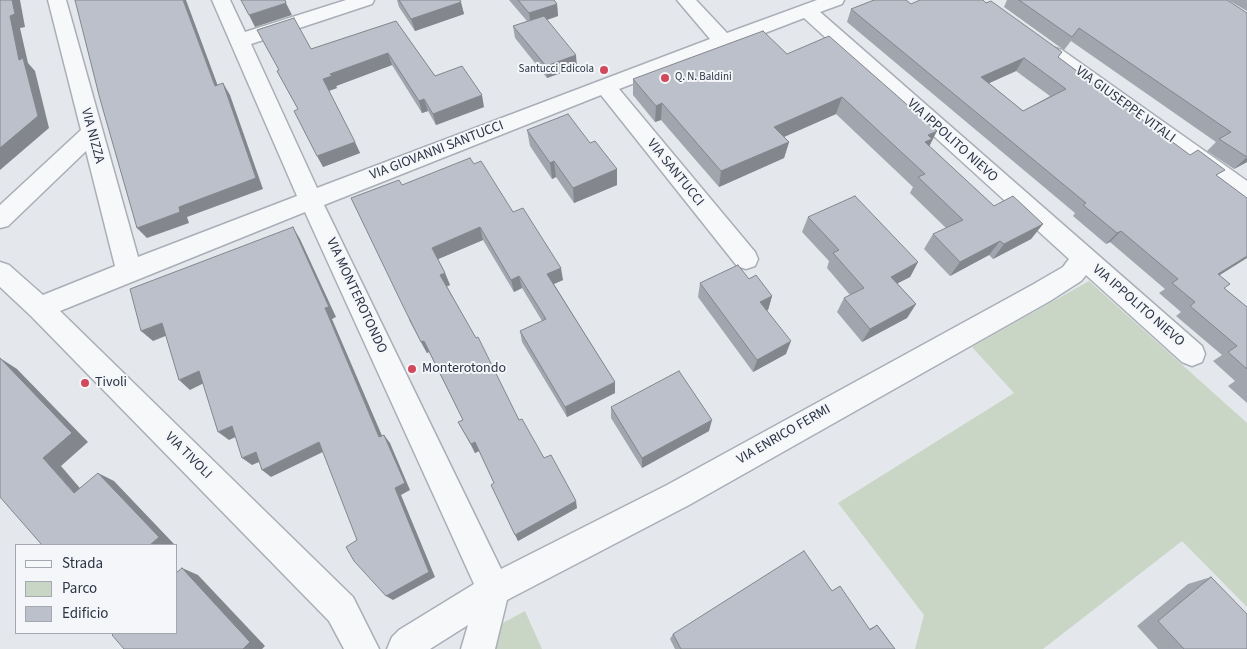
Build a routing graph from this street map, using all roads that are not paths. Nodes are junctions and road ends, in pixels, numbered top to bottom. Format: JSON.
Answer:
{"nodes":[{"id":1,"x":57,"y":0,"type":"edge"},
{"id":2,"x":221,"y":0,"type":"edge"},
{"id":3,"x":365,"y":0,"type":"edge"},
{"id":4,"x":686,"y":0,"type":"edge"},
{"id":5,"x":836,"y":0,"type":"edge"},
{"id":6,"x":806,"y":10,"type":"junction"},
{"id":7,"x":240,"y":41,"type":"junction"},
{"id":8,"x":723,"y":41,"type":"junction"},
{"id":9,"x":1041,"y":45,"type":"edge"},
{"id":10,"x":604,"y":86,"type":"junction"},
{"id":11,"x":91,"y":133,"type":"junction"},
{"id":12,"x":1247,"y":193,"type":"edge"},
{"id":13,"x":311,"y":201,"type":"junction"},
{"id":14,"x":0,"y":219,"type":"edge"},
{"id":15,"x":746,"y":259,"type":"dead end"},
{"id":16,"x":1078,"y":266,"type":"junction"},
{"id":17,"x":128,"y":271,"type":"junction"},
{"id":18,"x":0,"y":272,"type":"edge"},
{"id":19,"x":40,"y":308,"type":"junction"},
{"id":20,"x":1192,"y":354,"type":"dead end"},
{"id":21,"x":494,"y":590,"type":"junction"},
{"id":22,"x":362,"y":649,"type":"edge"},
{"id":23,"x":404,"y":649,"type":"edge"},
{"id":24,"x":478,"y":649,"type":"edge"}],
"edges":[{"from":1,"to":11,"type":"street","name":"VIA NIZZA"},
{"from":2,"to":7,"type":"street","name":"VIA MONTEROTONDO"},
{"from":3,"to":7,"type":"street"},
{"from":4,"to":8,"type":"street"},
{"from":5,"to":6,"type":"street","name":"VIA GIOVANNI SANTUCCI"},
{"from":6,"to":8,"type":"street","name":"VIA GIOVANNI SANTUCCI"},
{"from":6,"to":16,"type":"street","name":"VIA IPPOLITO NIEVO"},
{"from":7,"to":13,"type":"street","name":"VIA MONTEROTONDO"},
{"from":8,"to":10,"type":"street","name":"VIA GIOVANNI SANTUCCI"},
{"from":9,"to":12,"type":"street","name":"VIA GIUSEPPE VITALI"},
{"from":10,"to":13,"type":"street","name":"VIA GIOVANNI SANTUCCI"},
{"from":10,"to":15,"type":"street","name":"VIA SANTUCCI"},
{"from":11,"to":14,"type":"street"},
{"from":11,"to":17,"type":"street","name":"VIA NIZZA"},
{"from":13,"to":17,"type":"street","name":"VIA GIOVANNI SANTUCCI"},
{"from":13,"to":21,"type":"street","name":"VIA MONTEROTONDO"},
{"from":16,"to":20,"type":"street","name":"VIA IPPOLITO NIEVO"},
{"from":16,"to":21,"type":"street","name":"VIA ENRICO FERMI"},
{"from":17,"to":19,"type":"street","name":"VIA GIOVANNI SANTUCCI"},
{"from":18,"to":19,"type":"street","name":"VIA TIVOLI"},
{"from":19,"to":22,"type":"street","name":"VIA TIVOLI"},
{"from":21,"to":23,"type":"street","name":"VIA ENRICO FERMI"},
{"from":21,"to":24,"type":"street"}]}
